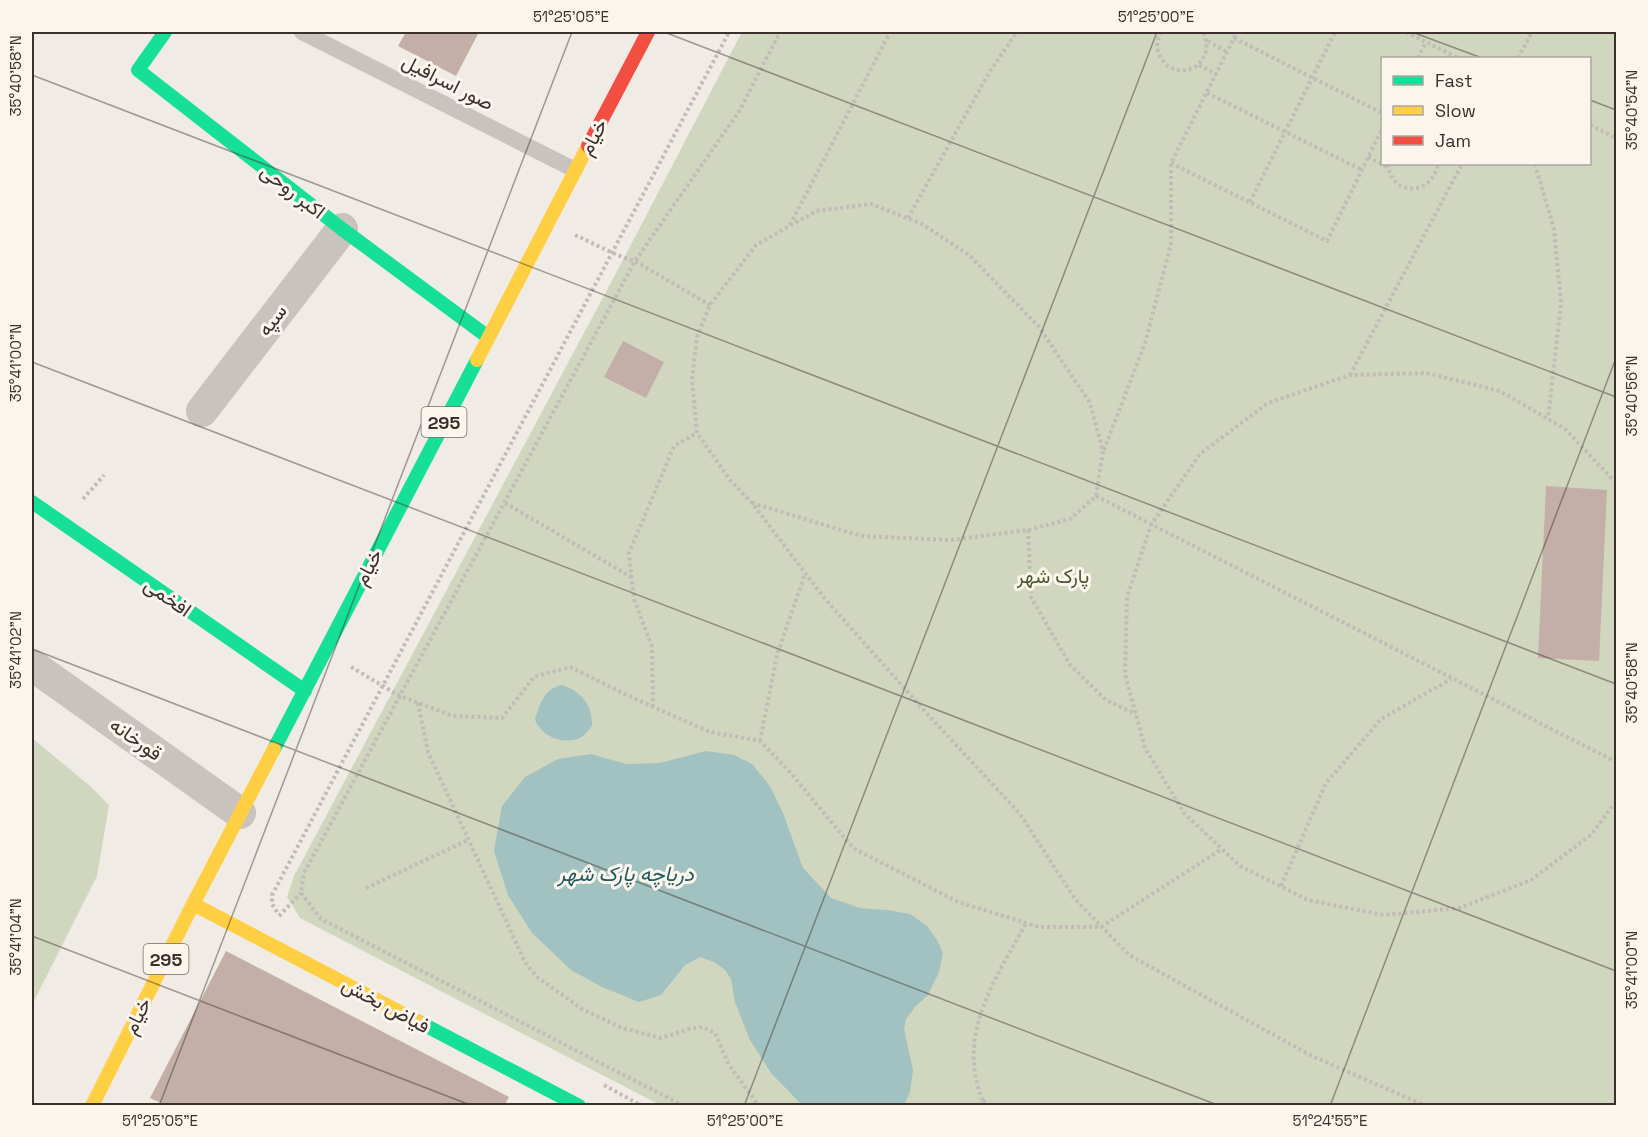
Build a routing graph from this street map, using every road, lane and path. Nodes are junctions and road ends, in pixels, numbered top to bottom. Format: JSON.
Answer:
{"nodes":[{"id":1,"x":165,"y":32,"type":"edge"},
{"id":2,"x":302,"y":32,"type":"edge"},
{"id":3,"x":648,"y":32,"type":"edge"},
{"id":4,"x":729,"y":32,"type":"edge"},
{"id":5,"x":780,"y":32,"type":"edge"},
{"id":6,"x":890,"y":32,"type":"edge"},
{"id":7,"x":1017,"y":32,"type":"edge"},
{"id":8,"x":1162,"y":32,"type":"edge"},
{"id":9,"x":1203,"y":32,"type":"edge"},
{"id":10,"x":1237,"y":32,"type":"edge"},
{"id":11,"x":1335,"y":32,"type":"edge"},
{"id":12,"x":1406,"y":32,"type":"edge"},
{"id":13,"x":1532,"y":32,"type":"edge"},
{"id":14,"x":1234,"y":38,"type":"junction"},
{"id":15,"x":1208,"y":41,"type":"junction"},
{"id":16,"x":1426,"y":42,"type":"junction"},
{"id":17,"x":1227,"y":52,"type":"junction"},
{"id":18,"x":1418,"y":57,"type":"edge"},
{"id":19,"x":1456,"y":57,"type":"edge"},
{"id":20,"x":1519,"y":57,"type":"edge"},
{"id":21,"x":1198,"y":65,"type":"junction"},
{"id":22,"x":1216,"y":74,"type":"junction"},
{"id":23,"x":1312,"y":78,"type":"junction"},
{"id":24,"x":1206,"y":93,"type":"junction"},
{"id":25,"x":1381,"y":112,"type":"edge"},
{"id":26,"x":1591,"y":125,"type":"edge"},
{"id":27,"x":1285,"y":132,"type":"junction"},
{"id":28,"x":1381,"y":133,"type":"edge"},
{"id":29,"x":1617,"y":138,"type":"edge"},
{"id":30,"x":1368,"y":157,"type":"junction"},
{"id":31,"x":1381,"y":162,"type":"edge"},
{"id":32,"x":1171,"y":163,"type":"junction"},
{"id":33,"x":1388,"y":165,"type":"edge"},
{"id":34,"x":1438,"y":165,"type":"edge"},
{"id":35,"x":1461,"y":165,"type":"edge"},
{"id":36,"x":1535,"y":165,"type":"edge"},
{"id":37,"x":575,"y":170,"type":"junction"},
{"id":38,"x":1362,"y":170,"type":"junction"},
{"id":39,"x":1250,"y":202,"type":"junction"},
{"id":40,"x":908,"y":218,"type":"junction"},
{"id":41,"x":548,"y":224,"type":"junction"},
{"id":42,"x":790,"y":226,"type":"junction"},
{"id":43,"x":342,"y":229,"type":"junction"},
{"id":44,"x":614,"y":252,"type":"junction"},
{"id":45,"x":635,"y":261,"type":"junction"},
{"id":46,"x":710,"y":305,"type":"junction"},
{"id":47,"x":488,"y":337,"type":"junction"},
{"id":48,"x":1350,"y":375,"type":"junction"},
{"id":49,"x":202,"y":411,"type":"dead end"},
{"id":50,"x":1548,"y":419,"type":"junction"},
{"id":51,"x":697,"y":433,"type":"junction"},
{"id":52,"x":1103,"y":451,"type":"junction"},
{"id":53,"x":1617,"y":483,"type":"edge"},
{"id":54,"x":1096,"y":496,"type":"junction"},
{"id":55,"x":32,"y":502,"type":"edge"},
{"id":56,"x":505,"y":503,"type":"junction"},
{"id":57,"x":753,"y":503,"type":"junction"},
{"id":58,"x":1150,"y":525,"type":"junction"},
{"id":59,"x":1028,"y":530,"type":"junction"},
{"id":60,"x":805,"y":573,"type":"junction"},
{"id":61,"x":632,"y":577,"type":"junction"},
{"id":62,"x":324,"y":652,"type":"junction"},
{"id":63,"x":32,"y":665,"type":"edge"},
{"id":64,"x":1452,"y":678,"type":"junction"},
{"id":65,"x":383,"y":686,"type":"junction"},
{"id":66,"x":304,"y":691,"type":"junction"},
{"id":67,"x":400,"y":696,"type":"junction"},
{"id":68,"x":418,"y":702,"type":"junction"},
{"id":69,"x":653,"y":706,"type":"junction"},
{"id":70,"x":1136,"y":714,"type":"junction"},
{"id":71,"x":760,"y":741,"type":"junction"},
{"id":72,"x":1617,"y":762,"type":"edge"},
{"id":73,"x":1617,"y":801,"type":"edge"},
{"id":74,"x":240,"y":813,"type":"junction"},
{"id":75,"x":468,"y":840,"type":"junction"},
{"id":76,"x":1222,"y":849,"type":"junction"},
{"id":77,"x":1281,"y":886,"type":"junction"},
{"id":78,"x":366,"y":888,"type":"dead end"},
{"id":79,"x":193,"y":904,"type":"junction"},
{"id":80,"x":290,"y":921,"type":"dead end"},
{"id":81,"x":1026,"y":923,"type":"junction"},
{"id":82,"x":1101,"y":927,"type":"junction"},
{"id":83,"x":601,"y":1084,"type":"dead end"},
{"id":84,"x":1414,"y":1100,"type":"junction"},
{"id":85,"x":982,"y":1103,"type":"edge"},
{"id":86,"x":93,"y":1106,"type":"edge"},
{"id":87,"x":579,"y":1106,"type":"edge"},
{"id":88,"x":642,"y":1106,"type":"edge"},
{"id":89,"x":684,"y":1106,"type":"edge"},
{"id":90,"x":759,"y":1106,"type":"edge"},
{"id":91,"x":992,"y":1106,"type":"edge"},
{"id":92,"x":1412,"y":1106,"type":"edge"},
{"id":93,"x":1426,"y":1106,"type":"edge"}],
"edges":[{"from":1,"to":43,"type":"street","name":"اکبر روحی"},
{"from":2,"to":37,"type":"lane","name":"صور اسرافیل"},
{"from":3,"to":37,"type":"street","name":"خیام","number":"295"},
{"from":4,"to":44,"type":"path"},
{"from":5,"to":45,"type":"path"},
{"from":6,"to":42,"type":"path"},
{"from":7,"to":40,"type":"path"},
{"from":8,"to":21,"type":"path"},
{"from":9,"to":15,"type":"path"},
{"from":10,"to":14,"type":"path"},
{"from":11,"to":23,"type":"path"},
{"from":12,"to":16,"type":"path"},
{"from":13,"to":20,"type":"path"},
{"from":14,"to":17,"type":"path"},
{"from":14,"to":23,"type":"path"},
{"from":15,"to":17,"type":"path"},
{"from":15,"to":21,"type":"path"},
{"from":16,"to":18,"type":"path"},
{"from":16,"to":19,"type":"path"},
{"from":17,"to":22,"type":"path"},
{"from":21,"to":22,"type":"path"},
{"from":22,"to":24,"type":"path"},
{"from":23,"to":25,"type":"path"},
{"from":23,"to":27,"type":"path"},
{"from":24,"to":27,"type":"path"},
{"from":24,"to":32,"type":"path"},
{"from":26,"to":29,"type":"path"},
{"from":27,"to":38,"type":"path"},
{"from":27,"to":39,"type":"path"},
{"from":28,"to":30,"type":"path"},
{"from":30,"to":31,"type":"path"},
{"from":30,"to":38,"type":"path"},
{"from":32,"to":39,"type":"path"},
{"from":32,"to":52,"type":"path"},
{"from":33,"to":34,"type":"path"},
{"from":35,"to":48,"type":"path"},
{"from":36,"to":50,"type":"path"},
{"from":37,"to":41,"type":"street","name":"خیام","number":"295"},
{"from":38,"to":39,"type":"path"},
{"from":40,"to":42,"type":"path"},
{"from":40,"to":52,"type":"path"},
{"from":41,"to":44,"type":"path"},
{"from":41,"to":47,"type":"street","name":"خیام","number":"295"},
{"from":42,"to":46,"type":"path"},
{"from":43,"to":47,"type":"street","name":"اکبر روحی"},
{"from":43,"to":49,"type":"street","name":"سپه"},
{"from":44,"to":45,"type":"path"},
{"from":44,"to":65,"type":"path"},
{"from":45,"to":46,"type":"path"},
{"from":45,"to":56,"type":"path"},
{"from":46,"to":51,"type":"path"},
{"from":47,"to":62,"type":"street","name":"خیام","number":"295"},
{"from":48,"to":50,"type":"path"},
{"from":48,"to":58,"type":"path"},
{"from":50,"to":53,"type":"path"},
{"from":51,"to":57,"type":"path"},
{"from":51,"to":61,"type":"path"},
{"from":52,"to":54,"type":"path"},
{"from":54,"to":58,"type":"path"},
{"from":54,"to":59,"type":"path"},
{"from":55,"to":66,"type":"street","name":"افخمی"},
{"from":56,"to":61,"type":"path"},
{"from":56,"to":67,"type":"path"},
{"from":57,"to":59,"type":"path"},
{"from":57,"to":60,"type":"path"},
{"from":58,"to":64,"type":"path"},
{"from":58,"to":70,"type":"path"},
{"from":59,"to":70,"type":"path"},
{"from":60,"to":71,"type":"path"},
{"from":60,"to":82,"type":"path"},
{"from":61,"to":69,"type":"path"},
{"from":62,"to":65,"type":"path"},
{"from":62,"to":66,"type":"street","name":"خیام","number":"295"},
{"from":63,"to":74,"type":"street","name":"قورخانه"},
{"from":64,"to":72,"type":"path"},
{"from":64,"to":77,"type":"path"},
{"from":65,"to":67,"type":"path"},
{"from":65,"to":80,"type":"path"},
{"from":66,"to":74,"type":"street","name":"خیام","number":"295"},
{"from":67,"to":68,"type":"path"},
{"from":67,"to":89,"type":"path"},
{"from":68,"to":69,"type":"path"},
{"from":68,"to":75,"type":"path"},
{"from":69,"to":71,"type":"path"},
{"from":70,"to":76,"type":"path"},
{"from":71,"to":81,"type":"path"},
{"from":73,"to":77,"type":"path"},
{"from":74,"to":79,"type":"street","name":"خیام","number":"295"},
{"from":75,"to":78,"type":"path"},
{"from":75,"to":90,"type":"path"},
{"from":76,"to":77,"type":"path"},
{"from":76,"to":82,"type":"path"},
{"from":79,"to":86,"type":"street","name":"خیام","number":"295"},
{"from":79,"to":87,"type":"street","name":"فیاض بخش"},
{"from":81,"to":82,"type":"path"},
{"from":81,"to":85,"type":"path"},
{"from":82,"to":84,"type":"path"},
{"from":83,"to":88,"type":"path"},
{"from":84,"to":92,"type":"path"},
{"from":84,"to":93,"type":"path"},
{"from":85,"to":91,"type":"path"}]}
